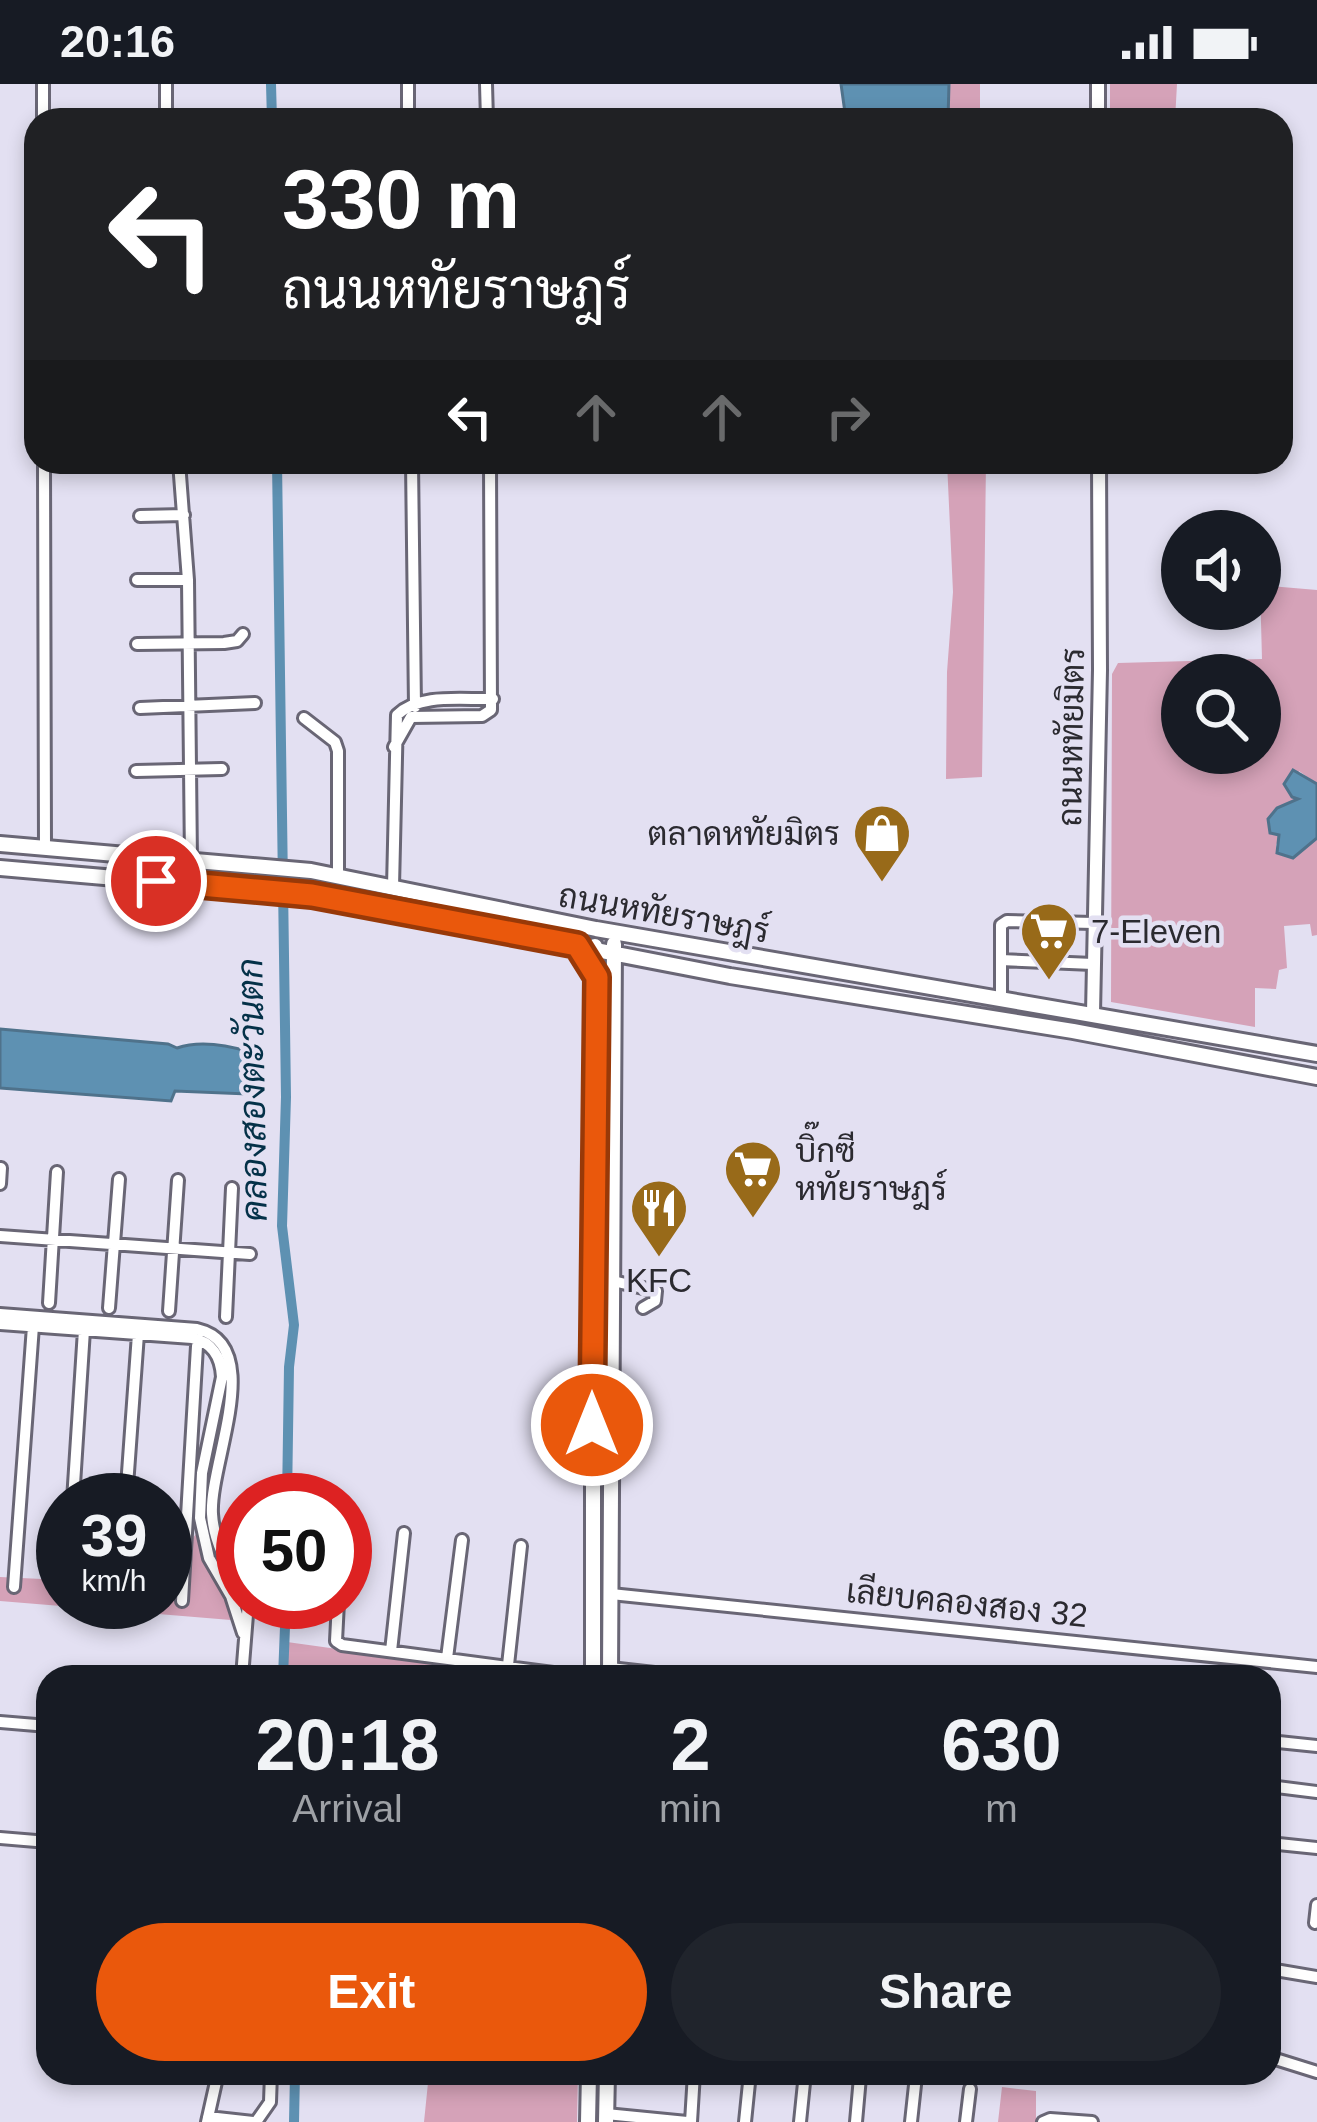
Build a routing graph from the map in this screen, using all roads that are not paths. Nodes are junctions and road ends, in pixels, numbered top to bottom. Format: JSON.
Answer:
{"nodes":[{"id":1,"x":44,"y":474,"type":"edge"},
{"id":2,"x":179,"y":474,"type":"edge"},
{"id":3,"x":412,"y":474,"type":"edge"},
{"id":4,"x":490,"y":474,"type":"edge"},
{"id":5,"x":1099,"y":474,"type":"edge"},
{"id":6,"x":184,"y":515,"type":"junction"},
{"id":7,"x":140,"y":516,"type":"dead end"},
{"id":8,"x":137,"y":580,"type":"dead end"},
{"id":9,"x":188,"y":580,"type":"junction"},
{"id":10,"x":243,"y":634,"type":"dead end"},
{"id":11,"x":188,"y":643,"type":"junction"},
{"id":12,"x":137,"y":644,"type":"dead end"},
{"id":13,"x":255,"y":703,"type":"dead end"},
{"id":14,"x":189,"y":707,"type":"junction"},
{"id":15,"x":140,"y":708,"type":"dead end"},
{"id":16,"x":416,"y":710,"type":"junction"},
{"id":17,"x":304,"y":718,"type":"dead end"},
{"id":18,"x":222,"y":769,"type":"dead end"},
{"id":19,"x":190,"y":770,"type":"junction"},
{"id":20,"x":136,"y":771,"type":"dead end"},
{"id":21,"x":0,"y":844,"type":"edge"},
{"id":22,"x":45,"y":848,"type":"junction"},
{"id":23,"x":191,"y":861,"type":"junction"},
{"id":24,"x":0,"y":868,"type":"edge"},
{"id":25,"x":338,"y":876,"type":"junction"},
{"id":26,"x":393,"y":887,"type":"junction"},
{"id":27,"x":1094,"y":923,"type":"junction"},
{"id":28,"x":596,"y":928,"type":"junction"},
{"id":29,"x":616,"y":932,"type":"junction"},
{"id":30,"x":577,"y":945,"type":"junction"},
{"id":31,"x":594,"y":949,"type":"junction"},
{"id":32,"x":612,"y":952,"type":"junction"},
{"id":33,"x":641,"y":960,"type":"junction"},
{"id":34,"x":1001,"y":960,"type":"junction"},
{"id":35,"x":1094,"y":964,"type":"junction"},
{"id":36,"x":597,"y":977,"type":"junction"},
{"id":37,"x":614,"y":987,"type":"junction"},
{"id":38,"x":1001,"y":998,"type":"junction"},
{"id":39,"x":1093,"y":1013,"type":"junction"},
{"id":40,"x":1091,"y":1035,"type":"junction"},
{"id":41,"x":1317,"y":1054,"type":"edge"},
{"id":42,"x":1317,"y":1077,"type":"edge"},
{"id":43,"x":1,"y":1168,"type":"edge"},
{"id":44,"x":57,"y":1172,"type":"dead end"},
{"id":45,"x":119,"y":1179,"type":"dead end"},
{"id":46,"x":178,"y":1180,"type":"dead end"},
{"id":47,"x":0,"y":1184,"type":"edge"},
{"id":48,"x":232,"y":1188,"type":"dead end"},
{"id":49,"x":0,"y":1236,"type":"edge"},
{"id":50,"x":54,"y":1240,"type":"junction"},
{"id":51,"x":114,"y":1244,"type":"junction"},
{"id":52,"x":173,"y":1248,"type":"junction"},
{"id":53,"x":230,"y":1252,"type":"junction"},
{"id":54,"x":250,"y":1254,"type":"dead end"},
{"id":55,"x":613,"y":1281,"type":"junction"},
{"id":56,"x":49,"y":1304,"type":"dead end"},
{"id":57,"x":109,"y":1308,"type":"dead end"},
{"id":58,"x":644,"y":1308,"type":"dead end"},
{"id":59,"x":169,"y":1311,"type":"dead end"},
{"id":60,"x":0,"y":1314,"type":"edge"},
{"id":61,"x":226,"y":1317,"type":"dead end"},
{"id":62,"x":0,"y":1324,"type":"edge"},
{"id":63,"x":33,"y":1326,"type":"junction"},
{"id":64,"x":84,"y":1330,"type":"junction"},
{"id":65,"x":138,"y":1334,"type":"junction"},
{"id":66,"x":197,"y":1346,"type":"dead end"},
{"id":67,"x":613,"y":1424,"type":"junction"},
{"id":68,"x":592,"y":1425,"type":"junction"},
{"id":69,"x":203,"y":1469,"type":"junction"},
{"id":70,"x":75,"y":1473,"type":"edge"},
{"id":71,"x":128,"y":1473,"type":"edge"},
{"id":72,"x":404,"y":1533,"type":"dead end"},
{"id":73,"x":192,"y":1538,"type":"edge"},
{"id":74,"x":462,"y":1540,"type":"dead end"},
{"id":75,"x":521,"y":1546,"type":"dead end"},
{"id":76,"x":215,"y":1556,"type":"joint"},
{"id":77,"x":14,"y":1587,"type":"dead end"},
{"id":78,"x":610,"y":1594,"type":"junction"},
{"id":79,"x":245,"y":1629,"type":"edge"},
{"id":80,"x":337,"y":1629,"type":"edge"},
{"id":81,"x":243,"y":1634,"type":"junction"},
{"id":82,"x":391,"y":1651,"type":"junction"},
{"id":83,"x":447,"y":1658,"type":"junction"},
{"id":84,"x":242,"y":1665,"type":"edge"},
{"id":85,"x":508,"y":1665,"type":"joint"},
{"id":86,"x":588,"y":1665,"type":"edge"},
{"id":87,"x":610,"y":1665,"type":"edge"},
{"id":88,"x":1317,"y":1667,"type":"edge"},
{"id":89,"x":0,"y":1722,"type":"edge"},
{"id":90,"x":36,"y":1725,"type":"edge"},
{"id":91,"x":1281,"y":1742,"type":"edge"},
{"id":92,"x":1317,"y":1746,"type":"edge"},
{"id":93,"x":1281,"y":1788,"type":"edge"},
{"id":94,"x":1317,"y":1792,"type":"edge"},
{"id":95,"x":0,"y":1838,"type":"edge"},
{"id":96,"x":36,"y":1841,"type":"edge"},
{"id":97,"x":1281,"y":1844,"type":"edge"},
{"id":98,"x":1317,"y":1848,"type":"edge"},
{"id":99,"x":1317,"y":1905,"type":"edge"},
{"id":100,"x":1315,"y":1923,"type":"edge"},
{"id":101,"x":1281,"y":1971,"type":"edge"},
{"id":102,"x":1317,"y":1977,"type":"edge"},
{"id":103,"x":1281,"y":2061,"type":"edge"},
{"id":104,"x":1317,"y":2072,"type":"edge"},
{"id":105,"x":215,"y":2085,"type":"edge"},
{"id":106,"x":271,"y":2085,"type":"edge"},
{"id":107,"x":589,"y":2085,"type":"edge"},
{"id":108,"x":607,"y":2085,"type":"edge"},
{"id":109,"x":693,"y":2085,"type":"edge"},
{"id":110,"x":749,"y":2085,"type":"edge"},
{"id":111,"x":804,"y":2085,"type":"edge"},
{"id":112,"x":859,"y":2085,"type":"edge"},
{"id":113,"x":915,"y":2085,"type":"dead end"},
{"id":114,"x":970,"y":2089,"type":"dead end"},
{"id":115,"x":606,"y":2118,"type":"edge"},
{"id":116,"x":208,"y":2119,"type":"edge"},
{"id":117,"x":255,"y":2122,"type":"edge"},
{"id":118,"x":588,"y":2122,"type":"edge"},
{"id":119,"x":689,"y":2122,"type":"edge"},
{"id":120,"x":745,"y":2122,"type":"edge"},
{"id":121,"x":800,"y":2122,"type":"edge"},
{"id":122,"x":856,"y":2122,"type":"edge"},
{"id":123,"x":911,"y":2122,"type":"edge"},
{"id":124,"x":966,"y":2122,"type":"edge"},
{"id":125,"x":1043,"y":2122,"type":"edge"},
{"id":126,"x":1092,"y":2122,"type":"edge"}],
"edges":[{"from":1,"to":22,"type":"street"},
{"from":2,"to":6,"type":"street"},
{"from":3,"to":16,"type":"street"},
{"from":4,"to":16,"type":"street"},
{"from":5,"to":27,"type":"street","name":"ถนนหทัยมิตร"},
{"from":6,"to":7,"type":"street"},
{"from":6,"to":9,"type":"street"},
{"from":8,"to":9,"type":"street"},
{"from":9,"to":11,"type":"street"},
{"from":10,"to":11,"type":"street"},
{"from":11,"to":12,"type":"street"},
{"from":11,"to":14,"type":"street"},
{"from":13,"to":14,"type":"street"},
{"from":14,"to":15,"type":"street"},
{"from":14,"to":19,"type":"street"},
{"from":16,"to":26,"type":"street"},
{"from":17,"to":25,"type":"street"},
{"from":18,"to":19,"type":"street"},
{"from":19,"to":20,"type":"street"},
{"from":19,"to":23,"type":"street"},
{"from":21,"to":22,"type":"main road","name":"ถนนหทัยราษฎร์"},
{"from":22,"to":23,"type":"main road","name":"ถนนหทัยราษฎร์"},
{"from":23,"to":25,"type":"main road","name":"ถนนหทัยราษฎร์"},
{"from":24,"to":30,"type":"main road","name":"ถนนหทัยราษฎร์"},
{"from":25,"to":26,"type":"main road","name":"ถนนหทัยราษฎร์"},
{"from":26,"to":28,"type":"main road","name":"ถนนหทัยราษฎร์"},
{"from":27,"to":34,"type":"street"},
{"from":27,"to":35,"type":"street","name":"ถนนหทัยมิตร"},
{"from":28,"to":29,"type":"main road","name":"ถนนหทัยราษฎร์"},
{"from":28,"to":31,"type":"main road"},
{"from":29,"to":32,"type":"main road"},
{"from":29,"to":38,"type":"main road","name":"ถนนหทัยราษฎร์"},
{"from":30,"to":31,"type":"main road","name":"ถนนหทัยราษฎร์"},
{"from":30,"to":36,"type":"main road"},
{"from":31,"to":32,"type":"main road","name":"ถนนหทัยราษฎร์"},
{"from":31,"to":36,"type":"main road"},
{"from":32,"to":33,"type":"main road","name":"ถนนหทัยราษฎร์"},
{"from":32,"to":37,"type":"main road"},
{"from":33,"to":37,"type":"main road"},
{"from":33,"to":40,"type":"main road","name":"ถนนหทัยราษฎร์"},
{"from":34,"to":35,"type":"street"},
{"from":34,"to":38,"type":"street"},
{"from":35,"to":39,"type":"street","name":"ถนนหทัยมิตร"},
{"from":36,"to":68,"type":"main road"},
{"from":37,"to":55,"type":"main road"},
{"from":38,"to":39,"type":"main road","name":"ถนนหทัยราษฎร์"},
{"from":39,"to":40,"type":"main road"},
{"from":39,"to":41,"type":"main road","name":"ถนนหทัยราษฎร์"},
{"from":40,"to":42,"type":"main road","name":"ถนนหทัยราษฎร์"},
{"from":43,"to":47,"type":"street"},
{"from":44,"to":50,"type":"street"},
{"from":45,"to":51,"type":"street"},
{"from":46,"to":52,"type":"street"},
{"from":48,"to":53,"type":"street"},
{"from":49,"to":50,"type":"street"},
{"from":50,"to":51,"type":"street"},
{"from":50,"to":56,"type":"street"},
{"from":51,"to":52,"type":"street"},
{"from":51,"to":57,"type":"street"},
{"from":52,"to":53,"type":"street"},
{"from":52,"to":59,"type":"street"},
{"from":53,"to":54,"type":"street"},
{"from":53,"to":61,"type":"street"},
{"from":55,"to":58,"type":"street"},
{"from":55,"to":67,"type":"main road"},
{"from":60,"to":69,"type":"street"},
{"from":62,"to":63,"type":"street"},
{"from":63,"to":64,"type":"street"},
{"from":63,"to":77,"type":"street"},
{"from":64,"to":65,"type":"street"},
{"from":64,"to":70,"type":"street"},
{"from":65,"to":69,"type":"street"},
{"from":65,"to":71,"type":"street"},
{"from":66,"to":69,"type":"street"},
{"from":67,"to":68,"type":"main road"},
{"from":67,"to":78,"type":"main road"},
{"from":68,"to":86,"type":"main road"},
{"from":69,"to":73,"type":"street"},
{"from":69,"to":76,"type":"street"},
{"from":72,"to":82,"type":"street"},
{"from":74,"to":83,"type":"street"},
{"from":75,"to":85,"type":"street"},
{"from":76,"to":81,"type":"street"},
{"from":78,"to":87,"type":"main road"},
{"from":78,"to":88,"type":"street","name":"เลียบคลองสอง 32"},
{"from":79,"to":81,"type":"street"},
{"from":80,"to":82,"type":"street"},
{"from":81,"to":84,"type":"street"},
{"from":82,"to":83,"type":"street"},
{"from":83,"to":85,"type":"street"},
{"from":89,"to":90,"type":"street"},
{"from":91,"to":92,"type":"street"},
{"from":93,"to":94,"type":"street"},
{"from":95,"to":96,"type":"street"},
{"from":97,"to":98,"type":"street"},
{"from":99,"to":100,"type":"street"},
{"from":101,"to":102,"type":"street"},
{"from":103,"to":104,"type":"street"},
{"from":105,"to":116,"type":"street"},
{"from":106,"to":117,"type":"street"},
{"from":107,"to":118,"type":"main road"},
{"from":108,"to":115,"type":"main road"},
{"from":109,"to":119,"type":"street"},
{"from":110,"to":120,"type":"street"},
{"from":111,"to":121,"type":"street"},
{"from":112,"to":122,"type":"street"},
{"from":113,"to":123,"type":"street"},
{"from":114,"to":124,"type":"street"},
{"from":115,"to":119,"type":"street"},
{"from":116,"to":117,"type":"street"},
{"from":125,"to":126,"type":"street"}]}
